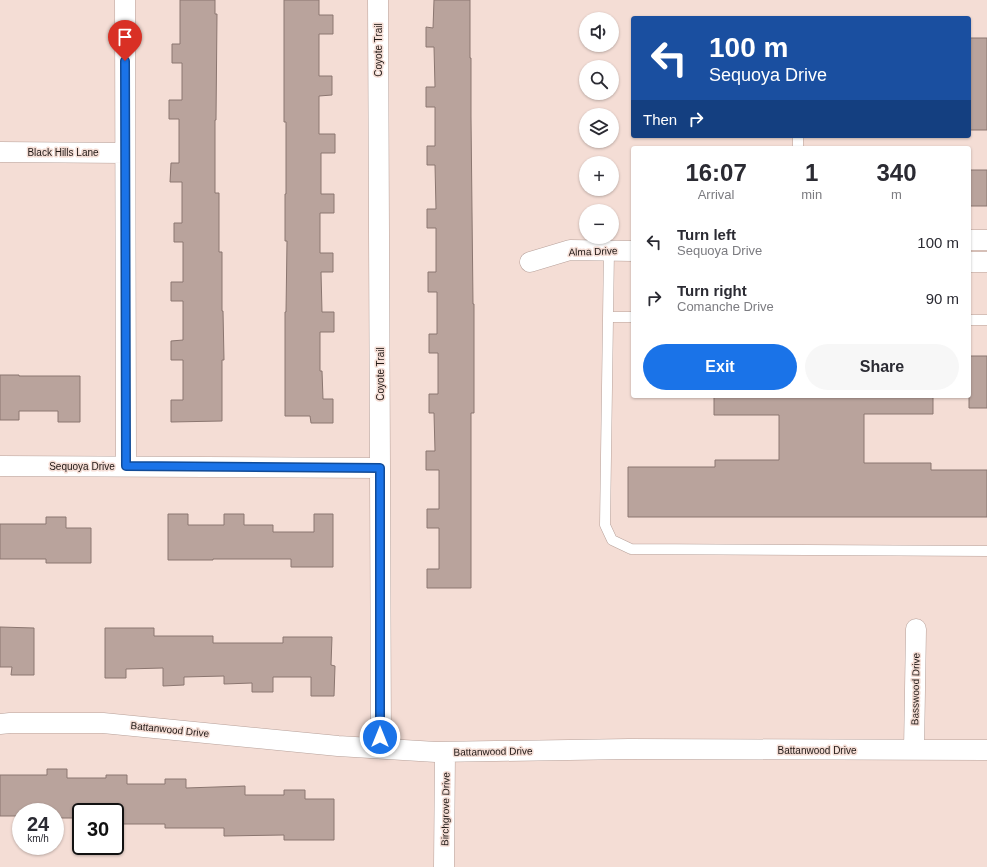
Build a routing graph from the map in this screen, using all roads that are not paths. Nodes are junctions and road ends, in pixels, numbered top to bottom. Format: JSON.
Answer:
{"nodes":[{"id":1,"x":125,"y":0,"type":"edge"},
{"id":2,"x":378,"y":0,"type":"edge"},
{"id":3,"x":0,"y":152,"type":"edge"},
{"id":4,"x":125,"y":152,"type":"junction"},
{"id":5,"x":971,"y":240,"type":"edge"},
{"id":6,"x":987,"y":240,"type":"edge"},
{"id":7,"x":609,"y":250,"type":"junction"},
{"id":8,"x":631,"y":250,"type":"edge"},
{"id":9,"x":530,"y":262,"type":"dead end"},
{"id":10,"x":971,"y":262,"type":"edge"},
{"id":11,"x":987,"y":262,"type":"edge"},
{"id":12,"x":608,"y":317,"type":"junction"},
{"id":13,"x":631,"y":317,"type":"edge"},
{"id":14,"x":971,"y":320,"type":"edge"},
{"id":15,"x":987,"y":320,"type":"edge"},
{"id":16,"x":0,"y":466,"type":"edge"},
{"id":17,"x":126,"y":466,"type":"junction"},
{"id":18,"x":380,"y":468,"type":"junction"},
{"id":19,"x":987,"y":551,"type":"edge"},
{"id":20,"x":916,"y":629,"type":"dead end"},
{"id":21,"x":0,"y":724,"type":"edge"},
{"id":22,"x":381,"y":748,"type":"junction"},
{"id":23,"x":914,"y":750,"type":"junction"},
{"id":24,"x":987,"y":750,"type":"edge"},
{"id":25,"x":445,"y":752,"type":"junction"},
{"id":26,"x":444,"y":867,"type":"edge"}],
"edges":[{"from":1,"to":4,"type":"street"},
{"from":2,"to":18,"type":"street","name":"Coyote Trail"},
{"from":3,"to":4,"type":"street","name":"Black Hills Lane"},
{"from":4,"to":17,"type":"street"},
{"from":5,"to":6,"type":"street"},
{"from":7,"to":8,"type":"street","name":"Alma Drive"},
{"from":7,"to":9,"type":"street","name":"Alma Drive"},
{"from":7,"to":12,"type":"lane"},
{"from":10,"to":11,"type":"street"},
{"from":12,"to":13,"type":"lane"},
{"from":12,"to":19,"type":"lane"},
{"from":14,"to":15,"type":"lane"},
{"from":16,"to":17,"type":"street","name":"Sequoya Drive"},
{"from":17,"to":18,"type":"street","name":"Sequoya Drive"},
{"from":18,"to":22,"type":"street","name":"Coyote Trail"},
{"from":20,"to":23,"type":"street","name":"Basswood Drive"},
{"from":21,"to":22,"type":"street","name":"Battanwood Drive"},
{"from":22,"to":25,"type":"street","name":"Battanwood Drive"},
{"from":23,"to":24,"type":"street","name":"Battanwood Drive"},
{"from":23,"to":25,"type":"street","name":"Battanwood Drive"},
{"from":25,"to":26,"type":"street","name":"Birchgrove Drive"}]}
